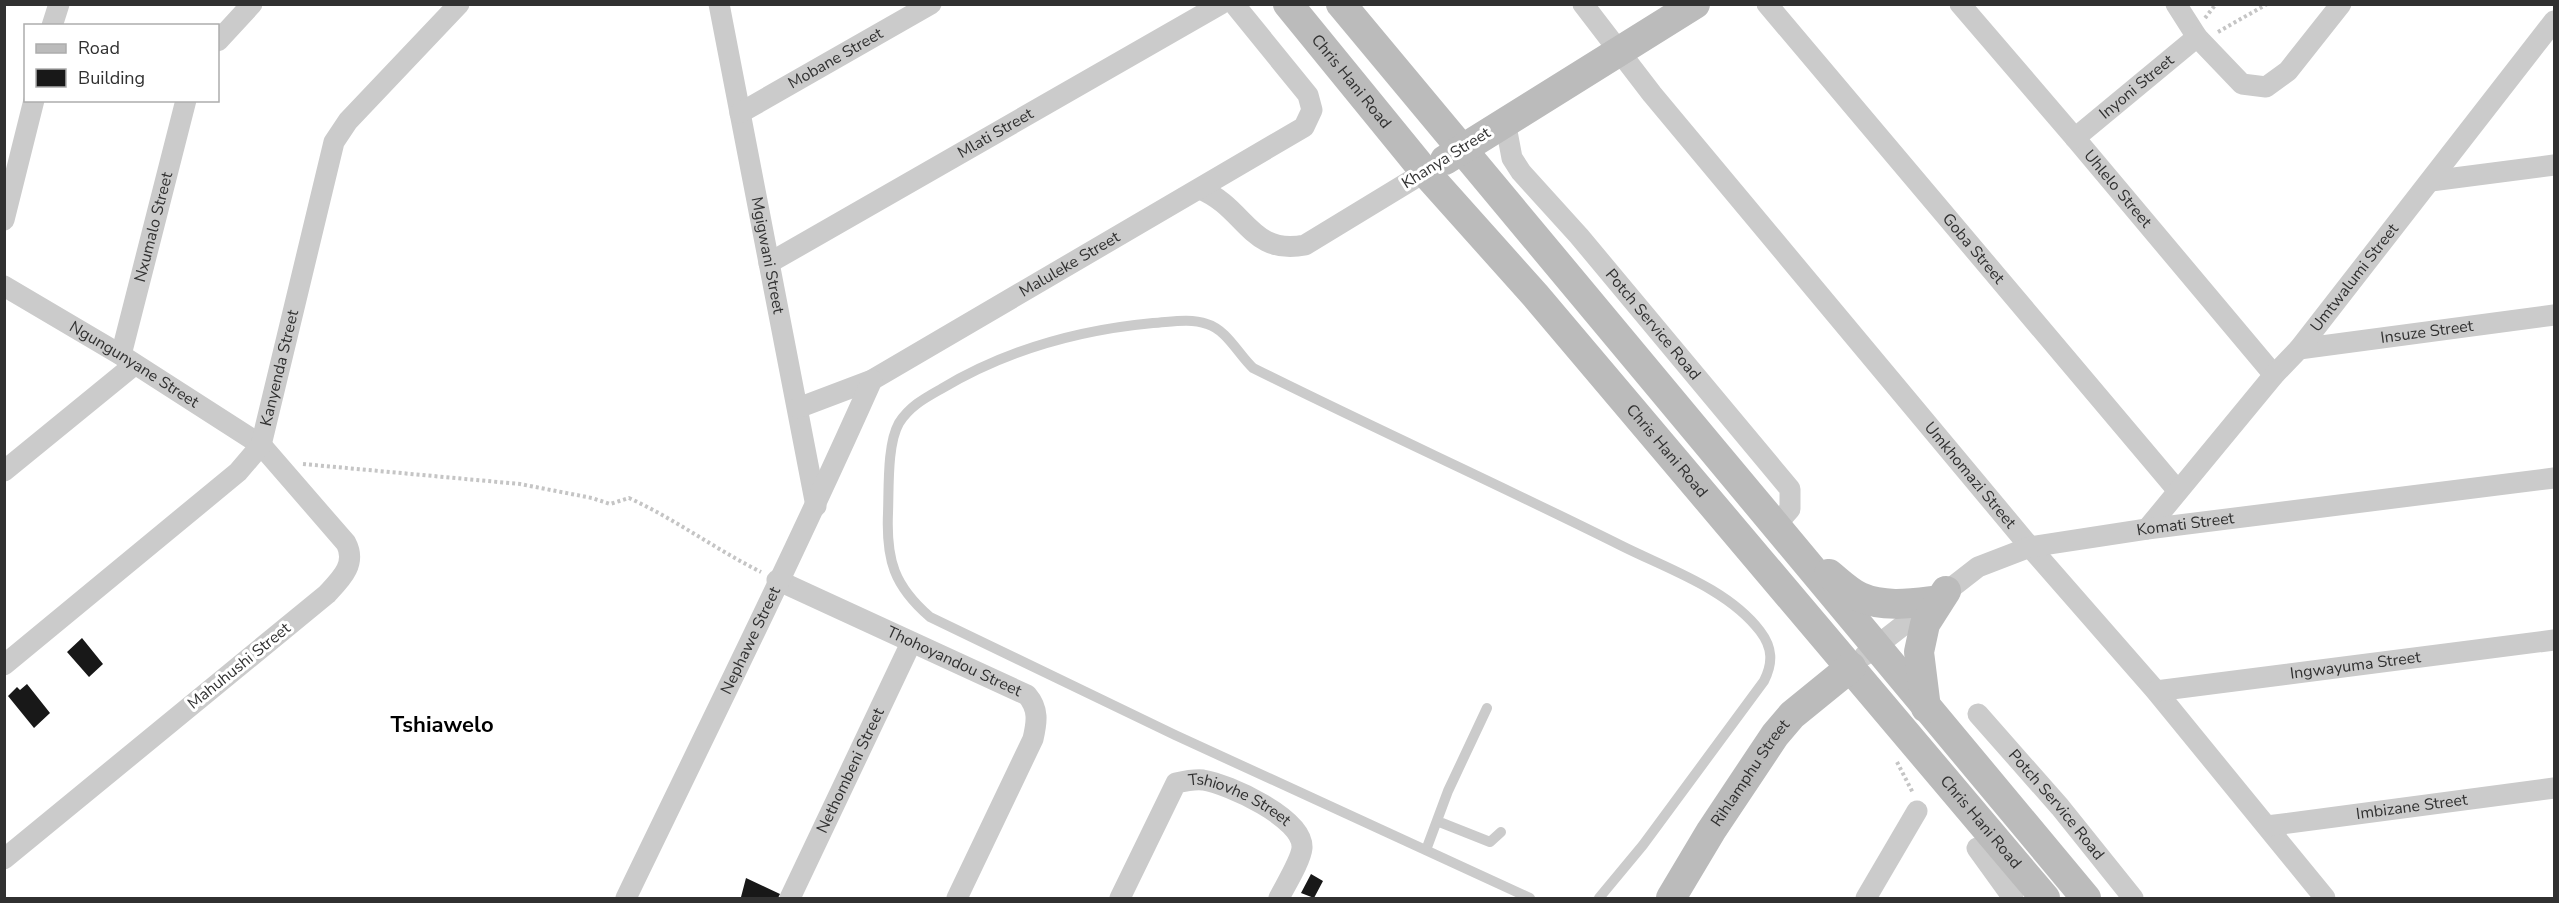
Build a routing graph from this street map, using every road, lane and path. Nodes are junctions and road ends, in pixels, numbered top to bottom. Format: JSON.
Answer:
{"nodes":[{"id":1,"x":59,"y":4,"type":"edge"},
{"id":2,"x":252,"y":4,"type":"edge"},
{"id":3,"x":459,"y":4,"type":"edge"},
{"id":4,"x":719,"y":4,"type":"edge"},
{"id":5,"x":931,"y":4,"type":"edge"},
{"id":6,"x":1221,"y":4,"type":"edge"},
{"id":7,"x":1234,"y":4,"type":"edge"},
{"id":8,"x":1288,"y":4,"type":"edge"},
{"id":9,"x":1341,"y":4,"type":"edge"},
{"id":10,"x":1583,"y":4,"type":"edge"},
{"id":11,"x":1695,"y":4,"type":"edge"},
{"id":12,"x":1767,"y":4,"type":"edge"},
{"id":13,"x":1960,"y":4,"type":"edge"},
{"id":14,"x":2176,"y":4,"type":"edge"},
{"id":15,"x":2267,"y":4,"type":"edge"},
{"id":16,"x":2341,"y":4,"type":"edge"},
{"id":17,"x":2554,"y":21,"type":"edge"},
{"id":18,"x":53,"y":24,"type":"edge"},
{"id":19,"x":2199,"y":40,"type":"junction"},
{"id":20,"x":219,"y":41,"type":"edge"},
{"id":21,"x":1618,"y":51,"type":"junction"},
{"id":22,"x":34,"y":102,"type":"edge"},
{"id":23,"x":186,"y":102,"type":"edge"},
{"id":24,"x":740,"y":113,"type":"junction"},
{"id":25,"x":1505,"y":121,"type":"junction"},
{"id":26,"x":2075,"y":138,"type":"junction"},
{"id":27,"x":1461,"y":150,"type":"junction"},
{"id":28,"x":2554,"y":165,"type":"edge"},
{"id":29,"x":1425,"y":172,"type":"junction"},
{"id":30,"x":2431,"y":181,"type":"junction"},
{"id":31,"x":1200,"y":189,"type":"junction"},
{"id":32,"x":4,"y":220,"type":"edge"},
{"id":33,"x":769,"y":263,"type":"junction"},
{"id":34,"x":4,"y":286,"type":"edge"},
{"id":35,"x":2554,"y":315,"type":"edge"},
{"id":36,"x":2299,"y":349,"type":"junction"},
{"id":37,"x":128,"y":360,"type":"junction"},
{"id":38,"x":2274,"y":375,"type":"junction"},
{"id":39,"x":872,"y":380,"type":"junction"},
{"id":40,"x":798,"y":408,"type":"junction"},
{"id":41,"x":261,"y":445,"type":"junction"},
{"id":42,"x":275,"y":462,"type":"junction"},
{"id":43,"x":4,"y":471,"type":"edge"},
{"id":44,"x":2554,"y":477,"type":"edge"},
{"id":45,"x":2178,"y":491,"type":"junction"},
{"id":46,"x":816,"y":506,"type":"junction"},
{"id":47,"x":2147,"y":529,"type":"junction"},
{"id":48,"x":1783,"y":536,"type":"junction"},
{"id":49,"x":2030,"y":547,"type":"junction"},
{"id":50,"x":777,"y":580,"type":"junction"},
{"id":51,"x":1939,"y":596,"type":"junction"},
{"id":52,"x":2554,"y":640,"type":"edge"},
{"id":53,"x":910,"y":643,"type":"junction"},
{"id":54,"x":1875,"y":647,"type":"junction"},
{"id":55,"x":4,"y":665,"type":"edge"},
{"id":56,"x":1851,"y":667,"type":"junction"},
{"id":57,"x":2156,"y":691,"type":"junction"},
{"id":58,"x":1487,"y":708,"type":"dead end"},
{"id":59,"x":1926,"y":708,"type":"junction"},
{"id":60,"x":1978,"y":714,"type":"dead end"},
{"id":61,"x":1891,"y":753,"type":"dead end"},
{"id":62,"x":2554,"y":788,"type":"edge"},
{"id":63,"x":1917,"y":811,"type":"joint"},
{"id":64,"x":1437,"y":820,"type":"junction"},
{"id":65,"x":2267,"y":826,"type":"junction"},
{"id":66,"x":1502,"y":832,"type":"dead end"},
{"id":67,"x":1977,"y":848,"type":"dead end"},
{"id":68,"x":1426,"y":850,"type":"junction"},
{"id":69,"x":4,"y":859,"type":"edge"},
{"id":70,"x":626,"y":898,"type":"edge"},
{"id":71,"x":790,"y":898,"type":"edge"},
{"id":72,"x":957,"y":898,"type":"edge"},
{"id":73,"x":1120,"y":898,"type":"edge"},
{"id":74,"x":1279,"y":898,"type":"edge"},
{"id":75,"x":1530,"y":898,"type":"edge"},
{"id":76,"x":1599,"y":898,"type":"edge"},
{"id":77,"x":1671,"y":898,"type":"edge"},
{"id":78,"x":1866,"y":898,"type":"edge"},
{"id":79,"x":2013,"y":898,"type":"edge"},
{"id":80,"x":2045,"y":898,"type":"edge"},
{"id":81,"x":2086,"y":898,"type":"edge"},
{"id":82,"x":2133,"y":898,"type":"edge"},
{"id":83,"x":2325,"y":898,"type":"edge"}],
"edges":[{"from":1,"to":18,"type":"street"},
{"from":2,"to":20,"type":"street"},
{"from":3,"to":41,"type":"street","name":"Kanyenda Street"},
{"from":4,"to":24,"type":"street","name":"Mgigwani Street"},
{"from":5,"to":24,"type":"street","name":"Mobane Street"},
{"from":6,"to":33,"type":"street","name":"Mlati Street"},
{"from":7,"to":31,"type":"street","name":"Maluleke Street"},
{"from":8,"to":29,"type":"main road","name":"Chris Hani Road"},
{"from":9,"to":27,"type":"main road","name":"Chris Hani Road"},
{"from":10,"to":21,"type":"street","name":"Umkhomazi Street"},
{"from":11,"to":21,"type":"main road","name":"Khanya Street"},
{"from":12,"to":45,"type":"street","name":"Goba Street"},
{"from":13,"to":26,"type":"street","name":"Uhlelo Street"},
{"from":14,"to":19,"type":"street"},
{"from":15,"to":19,"type":"path"},
{"from":16,"to":19,"type":"street"},
{"from":17,"to":30,"type":"street","name":"Umtwalumi Street"},
{"from":19,"to":26,"type":"street","name":"Inyoni Street"},
{"from":21,"to":25,"type":"main road","name":"Khanya Street"},
{"from":21,"to":49,"type":"street","name":"Umkhomazi Street"},
{"from":22,"to":32,"type":"street"},
{"from":23,"to":37,"type":"street","name":"Nxumalo Street"},
{"from":24,"to":33,"type":"street","name":"Mgigwani Street"},
{"from":25,"to":27,"type":"main road","name":"Khanya Street"},
{"from":25,"to":48,"type":"street","name":"Potch Service Road"},
{"from":26,"to":38,"type":"street","name":"Uhlelo Street"},
{"from":27,"to":29,"type":"main road","name":"Khanya Street"},
{"from":27,"to":48,"type":"main road","name":"Chris Hani Road"},
{"from":28,"to":30,"type":"street"},
{"from":29,"to":31,"type":"street","name":"Khanya Street"},
{"from":29,"to":56,"type":"main road","name":"Chris Hani Road"},
{"from":30,"to":36,"type":"street","name":"Umtwalumi Street"},
{"from":31,"to":39,"type":"street","name":"Maluleke Street"},
{"from":33,"to":40,"type":"street","name":"Mgigwani Street"},
{"from":34,"to":37,"type":"street","name":"Ngungunyane Street"},
{"from":35,"to":36,"type":"street","name":"Insuze Street"},
{"from":36,"to":38,"type":"street","name":"Umtwalumi Street"},
{"from":37,"to":41,"type":"street","name":"Ngungunyane Street"},
{"from":37,"to":43,"type":"street"},
{"from":38,"to":45,"type":"street","name":"Umtwalumi Street"},
{"from":39,"to":40,"type":"street","name":"Maluleke Street"},
{"from":39,"to":46,"type":"street","name":"Nephawe Street"},
{"from":40,"to":46,"type":"street","name":"Mgigwani Street"},
{"from":41,"to":42,"type":"street","name":"Mahuhushi Street"},
{"from":41,"to":55,"type":"street","name":"Kanyenda Street"},
{"from":42,"to":50,"type":"path"},
{"from":42,"to":69,"type":"street","name":"Mahuhushi Street"},
{"from":44,"to":47,"type":"street","name":"Komati Street"},
{"from":45,"to":47,"type":"street","name":"Umtwalumi Street"},
{"from":46,"to":50,"type":"street","name":"Nephawe Street"},
{"from":47,"to":49,"type":"street","name":"Komati Street"},
{"from":48,"to":51,"type":"main road"},
{"from":48,"to":54,"type":"main road","name":"Chris Hani Road"},
{"from":49,"to":51,"type":"street","name":"Komati Street"},
{"from":49,"to":57,"type":"street","name":"Umkhomazi Street"},
{"from":50,"to":53,"type":"street","name":"Thohoyandou Street"},
{"from":50,"to":70,"type":"street","name":"Nephawe Street"},
{"from":51,"to":54,"type":"street","name":"Komati Street"},
{"from":51,"to":59,"type":"main road"},
{"from":52,"to":57,"type":"street","name":"Ingwayuma Street"},
{"from":53,"to":71,"type":"street","name":"Nethombeni Street"},
{"from":53,"to":72,"type":"street","name":"Thohoyandou Street"},
{"from":54,"to":56,"type":"street","name":"Komati Street"},
{"from":54,"to":59,"type":"main road","name":"Chris Hani Road"},
{"from":56,"to":77,"type":"main road","name":"Rihlamphu Street"},
{"from":56,"to":80,"type":"main road","name":"Chris Hani Road"},
{"from":57,"to":65,"type":"street","name":"Umkhomazi Street"},
{"from":58,"to":64,"type":"lane"},
{"from":59,"to":81,"type":"main road","name":"Chris Hani Road"},
{"from":60,"to":82,"type":"street","name":"Potch Service Road"},
{"from":61,"to":63,"type":"path"},
{"from":62,"to":65,"type":"street","name":"Imbizane Street"},
{"from":63,"to":78,"type":"street"},
{"from":64,"to":66,"type":"lane"},
{"from":64,"to":68,"type":"lane"},
{"from":65,"to":83,"type":"street","name":"Umkhomazi Street"},
{"from":67,"to":79,"type":"street","name":"Chris Hani Road"},
{"from":68,"to":75,"type":"lane"},
{"from":68,"to":76,"type":"lane"},
{"from":73,"to":74,"type":"street","name":"Tshiovhe Street"}]}
